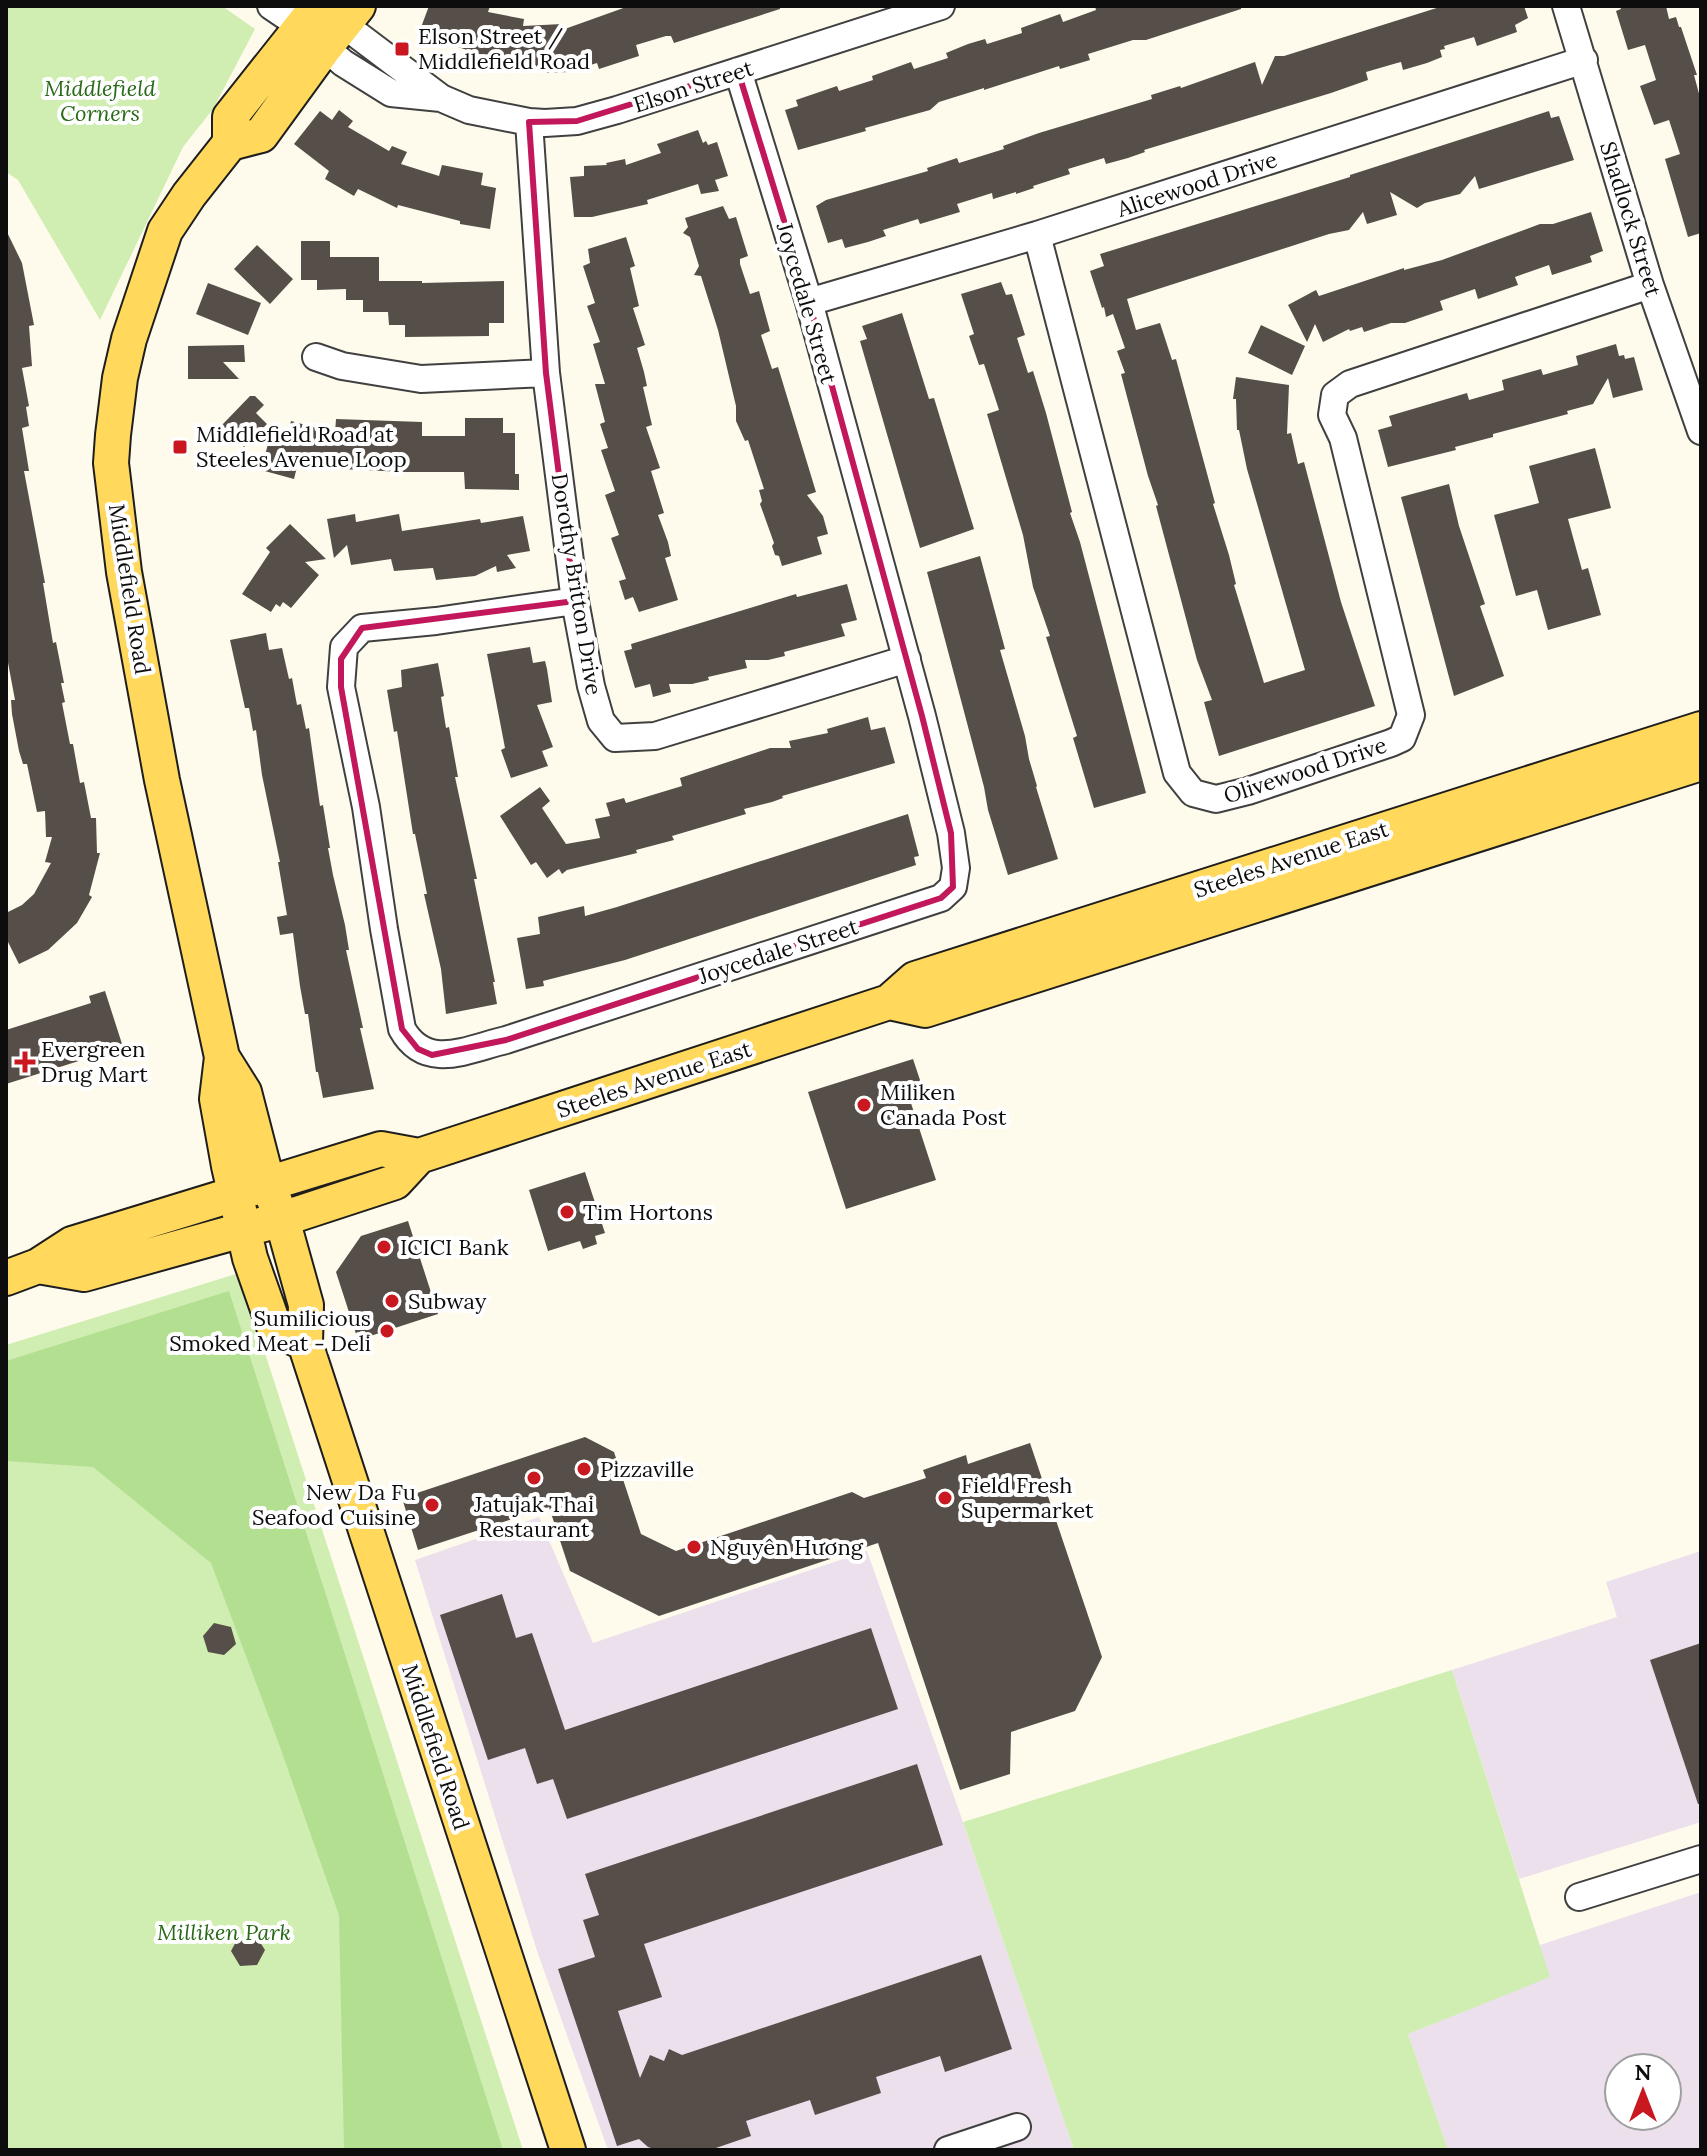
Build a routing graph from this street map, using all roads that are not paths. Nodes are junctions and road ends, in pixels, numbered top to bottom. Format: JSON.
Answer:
{"nodes":[{"id":1,"x":271,"y":6,"type":"edge"},
{"id":2,"x":1566,"y":6,"type":"edge"},
{"id":3,"x":931,"y":8,"type":"edge"},
{"id":4,"x":329,"y":22,"type":"edge"},
{"id":5,"x":1584,"y":60,"type":"junction"},
{"id":6,"x":738,"y":71,"type":"junction"},
{"id":7,"x":529,"y":122,"type":"junction"},
{"id":8,"x":1037,"y":235,"type":"junction"},
{"id":9,"x":1650,"y":285,"type":"junction"},
{"id":10,"x":809,"y":302,"type":"junction"},
{"id":11,"x":316,"y":357,"type":"dead end"},
{"id":12,"x":546,"y":373,"type":"junction"},
{"id":13,"x":1701,"y":431,"type":"edge"},
{"id":14,"x":575,"y":601,"type":"junction"},
{"id":15,"x":907,"y":659,"type":"junction"},
{"id":16,"x":1701,"y":729,"type":"edge"},
{"id":17,"x":1701,"y":763,"type":"edge"},
{"id":18,"x":889,"y":1002,"type":"junction"},
{"id":19,"x":222,"y":1057,"type":"junction"},
{"id":20,"x":419,"y":1156,"type":"junction"},
{"id":21,"x":268,"y":1185,"type":"junction"},
{"id":22,"x":234,"y":1195,"type":"junction"},
{"id":23,"x":282,"y":1219,"type":"junction"},
{"id":24,"x":242,"y":1230,"type":"junction"},
{"id":25,"x":38,"y":1266,"type":"junction"},
{"id":26,"x":6,"y":1278,"type":"edge"},
{"id":27,"x":305,"y":1343,"type":"junction"},
{"id":28,"x":1701,"y":1859,"type":"edge"},
{"id":29,"x":1579,"y":1897,"type":"dead end"},
{"id":30,"x":1017,"y":2127,"type":"dead end"},
{"id":31,"x":568,"y":2150,"type":"edge"},
{"id":32,"x":948,"y":2150,"type":"edge"}],
"edges":[{"from":1,"to":4,"type":"street","name":"Elson Street"},
{"from":2,"to":5,"type":"street","name":"Shadlock Street"},
{"from":3,"to":6,"type":"street","name":"Elson Street"},
{"from":4,"to":7,"type":"street","name":"Elson Street"},
{"from":4,"to":19,"type":"main road","name":"Middlefield Road"},
{"from":5,"to":8,"type":"street","name":"Alicewood Drive"},
{"from":5,"to":9,"type":"street","name":"Shadlock Street"},
{"from":6,"to":7,"type":"street","name":"Elson Street"},
{"from":6,"to":10,"type":"street","name":"Joycedale Street"},
{"from":7,"to":12,"type":"street","name":"Dorothy Britton Drive"},
{"from":8,"to":9,"type":"street","name":"Olivewood Drive"},
{"from":8,"to":10,"type":"street","name":"Alicewood Drive"},
{"from":9,"to":13,"type":"street","name":"Shadlock Street"},
{"from":10,"to":15,"type":"street","name":"Joycedale Street"},
{"from":11,"to":12,"type":"street"},
{"from":12,"to":14,"type":"street","name":"Dorothy Britton Drive"},
{"from":14,"to":15,"type":"street","name":"Dorothy Britton Drive"},
{"from":14,"to":15,"type":"street","name":"Joycedale Street"},
{"from":16,"to":18,"type":"main road","name":"Steeles Avenue East"},
{"from":17,"to":18,"type":"main road","name":"Steeles Avenue East"},
{"from":18,"to":20,"type":"main road","name":"Steeles Avenue East"},
{"from":19,"to":21,"type":"main road","name":"Middlefield Road"},
{"from":19,"to":22,"type":"main road","name":"Middlefield Road"},
{"from":20,"to":21,"type":"main road","name":"Steeles Avenue East"},
{"from":20,"to":23,"type":"main road","name":"Steeles Avenue East"},
{"from":21,"to":22,"type":"main road","name":"Steeles Avenue East"},
{"from":21,"to":23,"type":"main road","name":"Middlefield Road"},
{"from":22,"to":24,"type":"main road","name":"Middlefield Road"},
{"from":22,"to":25,"type":"main road","name":"Steeles Avenue East"},
{"from":23,"to":24,"type":"main road","name":"Steeles Avenue East"},
{"from":23,"to":27,"type":"main road","name":"Middlefield Road"},
{"from":24,"to":25,"type":"main road","name":"Steeles Avenue East"},
{"from":24,"to":27,"type":"main road","name":"Middlefield Road"},
{"from":25,"to":26,"type":"main road","name":"Steeles Avenue East"},
{"from":27,"to":31,"type":"main road","name":"Middlefield Road"},
{"from":28,"to":29,"type":"street"},
{"from":30,"to":32,"type":"street"}]}
